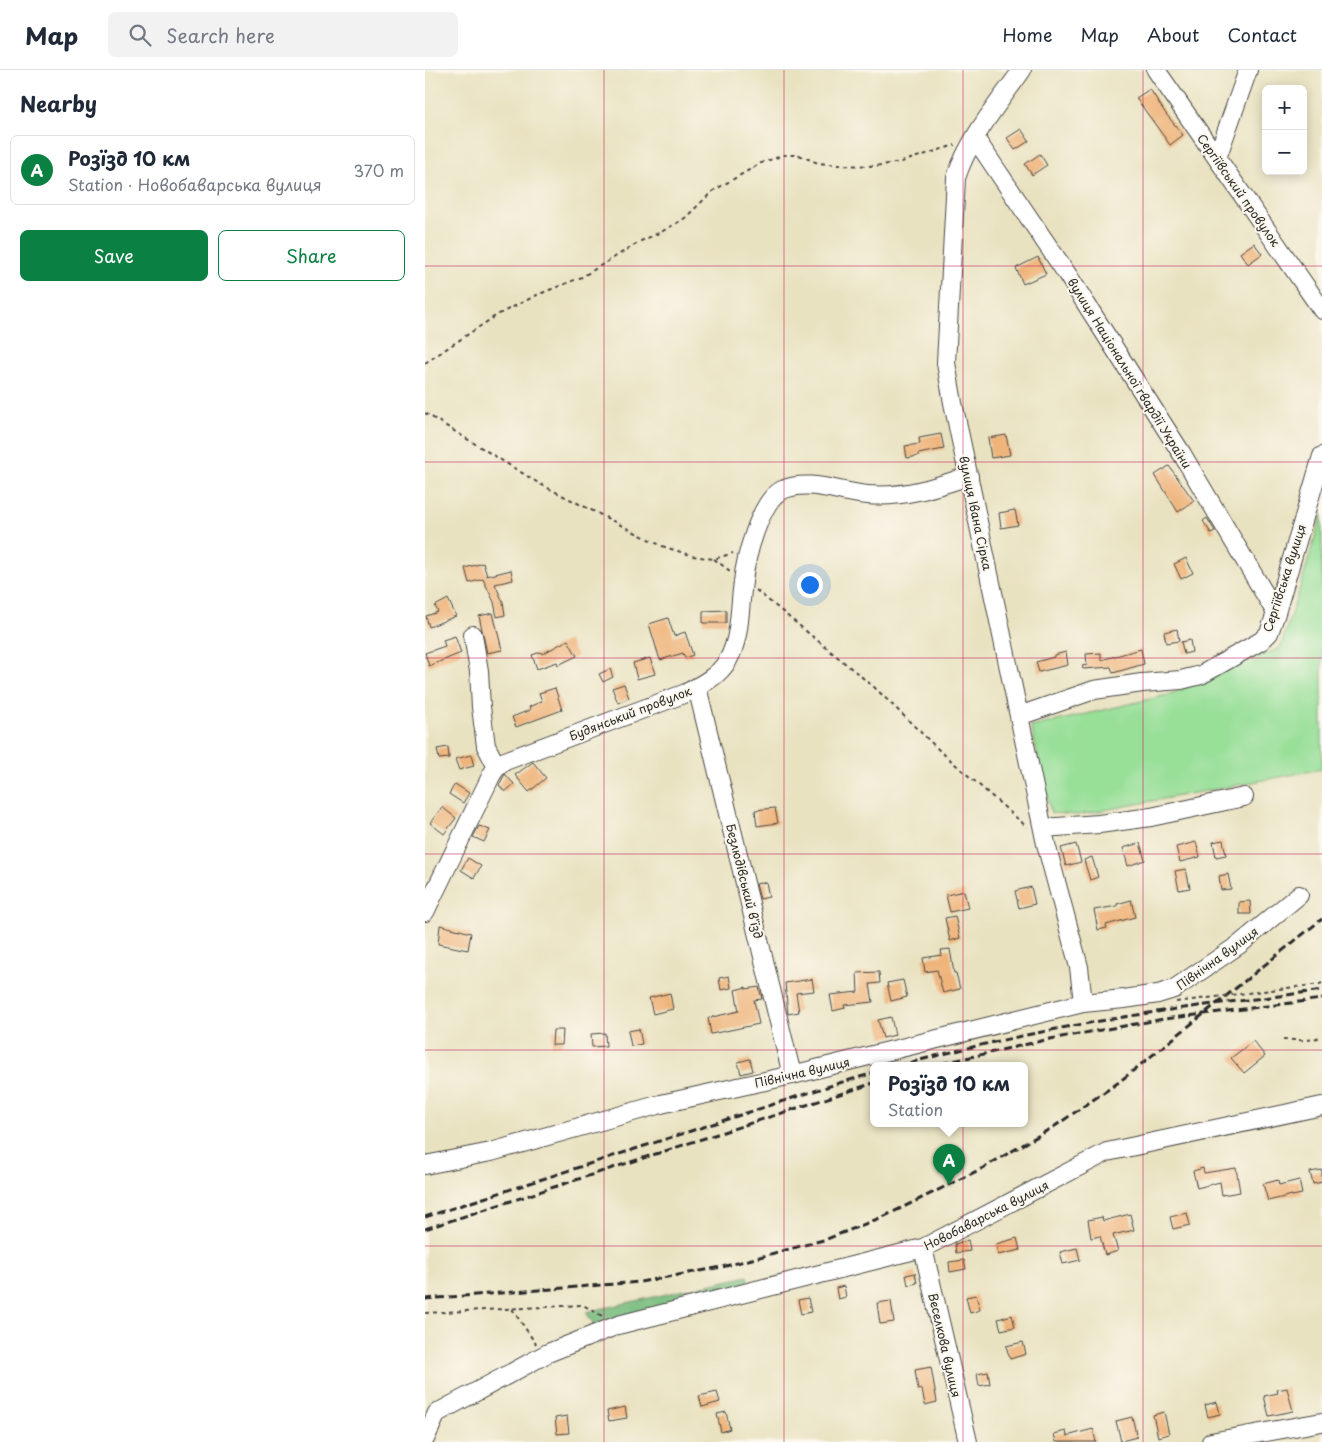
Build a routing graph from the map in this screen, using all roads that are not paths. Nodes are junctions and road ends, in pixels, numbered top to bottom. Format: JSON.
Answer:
{"nodes":[{"id":1,"x":1022,"y":70,"type":"edge"},
{"id":2,"x":1156,"y":70,"type":"edge"},
{"id":3,"x":1248,"y":70,"type":"edge"},
{"id":4,"x":975,"y":138,"type":"junction"},
{"id":5,"x":1217,"y":158,"type":"junction"},
{"id":6,"x":1322,"y":310,"type":"edge"},
{"id":7,"x":1322,"y":456,"type":"edge"},
{"id":8,"x":969,"y":476,"type":"junction"},
{"id":9,"x":1276,"y":613,"type":"junction"},
{"id":10,"x":473,"y":634,"type":"dead end"},
{"id":11,"x":697,"y":687,"type":"junction"},
{"id":12,"x":1019,"y":716,"type":"junction"},
{"id":13,"x":497,"y":767,"type":"junction"},
{"id":14,"x":1244,"y":797,"type":"dead end"},
{"id":15,"x":1045,"y":836,"type":"junction"},
{"id":16,"x":1299,"y":895,"type":"dead end"},
{"id":17,"x":425,"y":912,"type":"edge"},
{"id":18,"x":1083,"y":1003,"type":"junction"},
{"id":19,"x":792,"y":1075,"type":"junction"},
{"id":20,"x":1322,"y":1106,"type":"edge"},
{"id":21,"x":425,"y":1165,"type":"edge"},
{"id":22,"x":923,"y":1248,"type":"junction"},
{"id":23,"x":1322,"y":1422,"type":"edge"},
{"id":24,"x":425,"y":1439,"type":"edge"},
{"id":25,"x":968,"y":1442,"type":"edge"},
{"id":26,"x":1211,"y":1442,"type":"edge"}],
"edges":[{"from":1,"to":4,"type":"street","name":"вулиця Івана Сірка"},
{"from":2,"to":5,"type":"street","name":"Сергіївський провулок"},
{"from":3,"to":5,"type":"street"},
{"from":4,"to":8,"type":"street","name":"вулиця Івана Сірка"},
{"from":4,"to":9,"type":"street","name":"вулиця Національної гвардії України"},
{"from":5,"to":6,"type":"street","name":"Сергіївський провулок"},
{"from":7,"to":9,"type":"street","name":"Сергіївська вулиця"},
{"from":8,"to":11,"type":"street","name":"Будянський провулок"},
{"from":8,"to":12,"type":"street","name":"вулиця Івана Сірка"},
{"from":9,"to":12,"type":"street","name":"Сергіївська вулиця"},
{"from":10,"to":13,"type":"street"},
{"from":11,"to":13,"type":"street","name":"Будянський провулок"},
{"from":11,"to":19,"type":"street","name":"Безлюдівський в'їзд"},
{"from":12,"to":15,"type":"street","name":"вулиця Івана Сірка"},
{"from":13,"to":17,"type":"street"},
{"from":14,"to":15,"type":"street"},
{"from":15,"to":18,"type":"street","name":"вулиця Івана Сірка"},
{"from":16,"to":18,"type":"street","name":"Північна вулиця"},
{"from":18,"to":19,"type":"street","name":"Північна вулиця"},
{"from":19,"to":21,"type":"street","name":"Північна вулиця"},
{"from":20,"to":22,"type":"street","name":"Новобаварська вулиця"},
{"from":22,"to":24,"type":"street","name":"Новобаварська вулиця"},
{"from":22,"to":25,"type":"street","name":"Веселкова вулиця"},
{"from":23,"to":26,"type":"street"}]}
